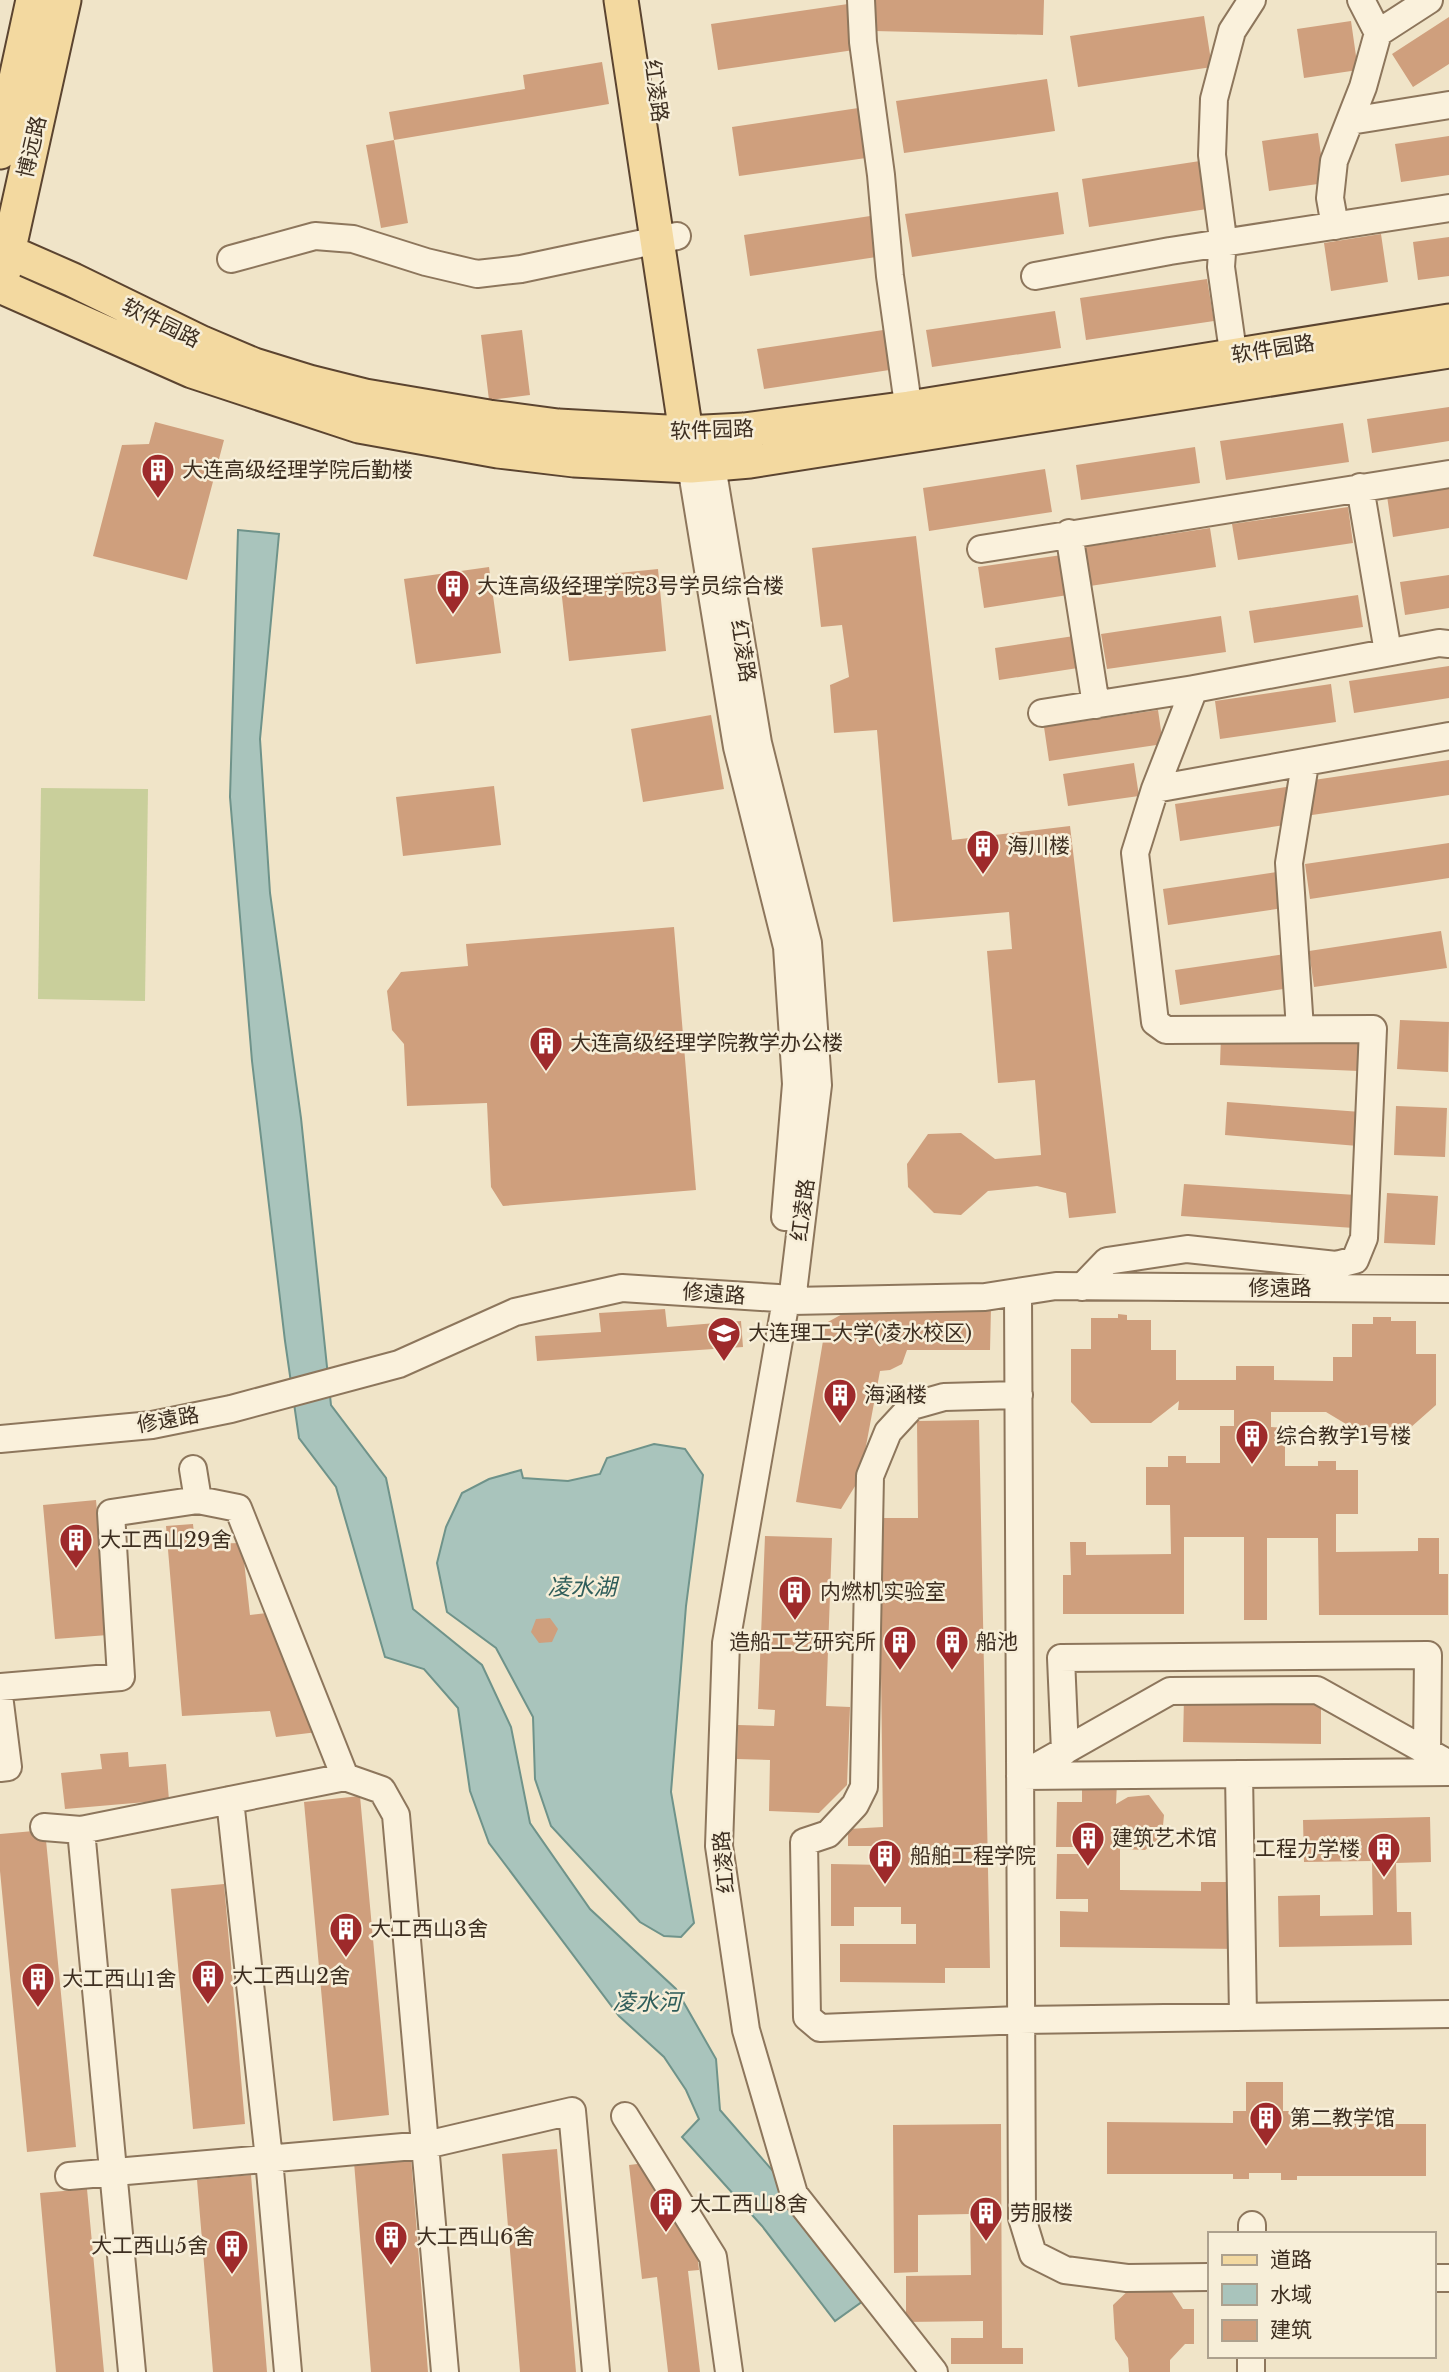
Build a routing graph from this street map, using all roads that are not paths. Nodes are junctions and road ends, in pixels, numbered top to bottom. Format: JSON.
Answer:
{"nodes":[{"id":1,"x":33,"y":0,"type":"edge"},
{"id":2,"x":64,"y":0,"type":"edge"},
{"id":3,"x":621,"y":0,"type":"edge"},
{"id":4,"x":643,"y":0,"type":"edge"},
{"id":5,"x":862,"y":0,"type":"edge"},
{"id":6,"x":1251,"y":0,"type":"edge"},
{"id":7,"x":1361,"y":0,"type":"edge"},
{"id":8,"x":1429,"y":0,"type":"edge"},
{"id":9,"x":1378,"y":33,"type":"junction"},
{"id":10,"x":1449,"y":105,"type":"edge"},
{"id":11,"x":1350,"y":121,"type":"junction"},
{"id":12,"x":0,"y":152,"type":"edge"},
{"id":13,"x":1449,"y":208,"type":"edge"},
{"id":14,"x":1335,"y":226,"type":"junction"},
{"id":15,"x":667,"y":238,"type":"junction"},
{"id":16,"x":1223,"y":243,"type":"junction"},
{"id":17,"x":4,"y":250,"type":"edge"},
{"id":18,"x":231,"y":259,"type":"dead end"},
{"id":19,"x":1035,"y":276,"type":"dead end"},
{"id":20,"x":1,"y":289,"type":"edge"},
{"id":21,"x":1449,"y":321,"type":"edge"},
{"id":22,"x":1449,"y":351,"type":"edge"},
{"id":23,"x":1236,"y":370,"type":"junction"},
{"id":24,"x":911,"y":421,"type":"junction"},
{"id":25,"x":696,"y":433,"type":"junction"},
{"id":26,"x":701,"y":466,"type":"junction"},
{"id":27,"x":1449,"y":474,"type":"edge"},
{"id":28,"x":1360,"y":487,"type":"junction"},
{"id":29,"x":1069,"y":533,"type":"junction"},
{"id":30,"x":981,"y":549,"type":"dead end"},
{"id":31,"x":1449,"y":644,"type":"edge"},
{"id":32,"x":1388,"y":653,"type":"junction"},
{"id":33,"x":1195,"y":689,"type":"junction"},
{"id":34,"x":1096,"y":705,"type":"junction"},
{"id":35,"x":1042,"y":713,"type":"dead end"},
{"id":36,"x":1449,"y":736,"type":"edge"},
{"id":37,"x":1305,"y":764,"type":"junction"},
{"id":38,"x":1155,"y":789,"type":"junction"},
{"id":39,"x":1300,"y":1029,"type":"junction"},
{"id":40,"x":1082,"y":1287,"type":"junction"},
{"id":41,"x":1449,"y":1289,"type":"edge"},
{"id":42,"x":1018,"y":1293,"type":"junction"},
{"id":43,"x":785,"y":1300,"type":"junction"},
{"id":44,"x":1019,"y":1395,"type":"junction"},
{"id":45,"x":0,"y":1439,"type":"edge"},
{"id":46,"x":193,"y":1469,"type":"dead end"},
{"id":47,"x":198,"y":1500,"type":"junction"},
{"id":48,"x":0,"y":1688,"type":"edge"},
{"id":49,"x":0,"y":1703,"type":"edge"},
{"id":50,"x":1065,"y":1751,"type":"junction"},
{"id":51,"x":1438,"y":1757,"type":"edge"},
{"id":52,"x":0,"y":1768,"type":"edge"},
{"id":53,"x":1449,"y":1772,"type":"edge"},
{"id":54,"x":1239,"y":1774,"type":"junction"},
{"id":55,"x":1020,"y":1776,"type":"junction"},
{"id":56,"x":345,"y":1777,"type":"junction"},
{"id":57,"x":230,"y":1800,"type":"junction"},
{"id":58,"x":44,"y":1828,"type":"dead end"},
{"id":59,"x":81,"y":1830,"type":"junction"},
{"id":60,"x":1449,"y":2014,"type":"edge"},
{"id":61,"x":1243,"y":2015,"type":"junction"},
{"id":62,"x":1021,"y":2020,"type":"junction"},
{"id":63,"x":625,"y":2116,"type":"dead end"},
{"id":64,"x":426,"y":2145,"type":"junction"},
{"id":65,"x":268,"y":2159,"type":"junction"},
{"id":66,"x":114,"y":2172,"type":"junction"},
{"id":67,"x":69,"y":2176,"type":"dead end"},
{"id":68,"x":1208,"y":2277,"type":"edge"},
{"id":69,"x":132,"y":2372,"type":"edge"},
{"id":70,"x":288,"y":2372,"type":"edge"},
{"id":71,"x":445,"y":2372,"type":"edge"},
{"id":72,"x":596,"y":2372,"type":"edge"},
{"id":73,"x":729,"y":2372,"type":"edge"},
{"id":74,"x":934,"y":2372,"type":"edge"}],
"edges":[{"from":1,"to":12,"type":"main road","name":"博远路"},
{"from":2,"to":17,"type":"main road","name":"博远路"},
{"from":3,"to":15,"type":"main road","name":"红凌路"},
{"from":4,"to":15,"type":"main road","name":"红凌路"},
{"from":5,"to":24,"type":"street"},
{"from":6,"to":16,"type":"street"},
{"from":7,"to":9,"type":"street"},
{"from":8,"to":9,"type":"street"},
{"from":9,"to":11,"type":"street"},
{"from":10,"to":11,"type":"street"},
{"from":11,"to":14,"type":"street"},
{"from":13,"to":14,"type":"street"},
{"from":14,"to":16,"type":"street"},
{"from":15,"to":18,"type":"street"},
{"from":15,"to":25,"type":"main road","name":"红凌路"},
{"from":16,"to":19,"type":"street"},
{"from":16,"to":23,"type":"street"},
{"from":17,"to":20,"type":"main road","name":"博远路"},
{"from":17,"to":25,"type":"main road","name":"软件园路"},
{"from":20,"to":26,"type":"main road","name":"软件园路"},
{"from":21,"to":23,"type":"main road","name":"软件园路"},
{"from":22,"to":23,"type":"main road","name":"软件园路"},
{"from":23,"to":24,"type":"main road","name":"软件园路"},
{"from":24,"to":25,"type":"main road","name":"软件园路"},
{"from":24,"to":26,"type":"main road","name":"软件园路"},
{"from":25,"to":26,"type":"main road","name":"红凌路"},
{"from":26,"to":43,"type":"street","name":"红凌路"},
{"from":27,"to":28,"type":"street"},
{"from":28,"to":29,"type":"street"},
{"from":28,"to":32,"type":"street"},
{"from":29,"to":30,"type":"street"},
{"from":29,"to":34,"type":"street"},
{"from":31,"to":32,"type":"street"},
{"from":32,"to":33,"type":"street"},
{"from":33,"to":34,"type":"street"},
{"from":33,"to":38,"type":"street"},
{"from":34,"to":35,"type":"street"},
{"from":36,"to":37,"type":"street"},
{"from":37,"to":38,"type":"street"},
{"from":37,"to":39,"type":"street"},
{"from":38,"to":39,"type":"street"},
{"from":39,"to":40,"type":"street"},
{"from":40,"to":41,"type":"street","name":"修遠路"},
{"from":40,"to":42,"type":"street","name":"修遠路"},
{"from":42,"to":43,"type":"street","name":"修遠路"},
{"from":42,"to":44,"type":"street"},
{"from":43,"to":45,"type":"street","name":"修遠路"},
{"from":43,"to":74,"type":"street","name":"红凌路"},
{"from":44,"to":55,"type":"street"},
{"from":44,"to":62,"type":"street"},
{"from":46,"to":47,"type":"street"},
{"from":47,"to":48,"type":"street"},
{"from":47,"to":56,"type":"street"},
{"from":49,"to":52,"type":"street"},
{"from":50,"to":51,"type":"street"},
{"from":50,"to":51,"type":"street"},
{"from":50,"to":55,"type":"street"},
{"from":53,"to":54,"type":"street"},
{"from":54,"to":55,"type":"street"},
{"from":54,"to":61,"type":"street"},
{"from":55,"to":62,"type":"street"},
{"from":56,"to":57,"type":"street"},
{"from":56,"to":64,"type":"street"},
{"from":57,"to":59,"type":"street"},
{"from":57,"to":65,"type":"street"},
{"from":58,"to":59,"type":"street"},
{"from":59,"to":66,"type":"street"},
{"from":60,"to":61,"type":"street"},
{"from":61,"to":62,"type":"street"},
{"from":62,"to":68,"type":"street"},
{"from":63,"to":73,"type":"street"},
{"from":64,"to":65,"type":"street"},
{"from":64,"to":71,"type":"street"},
{"from":64,"to":72,"type":"street"},
{"from":65,"to":66,"type":"street"},
{"from":65,"to":70,"type":"street"},
{"from":66,"to":67,"type":"street"},
{"from":66,"to":69,"type":"street"}]}
